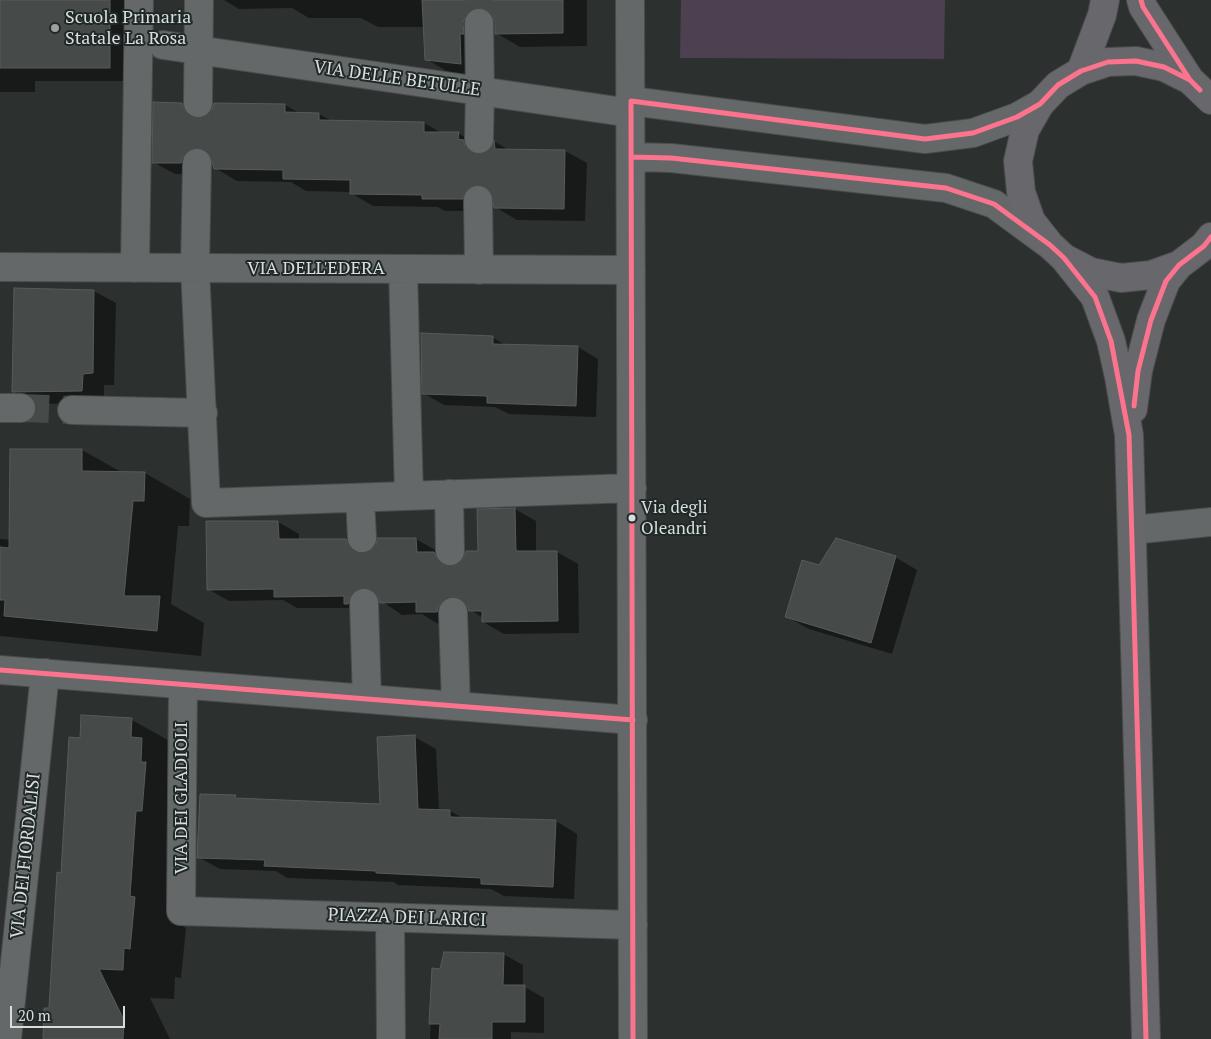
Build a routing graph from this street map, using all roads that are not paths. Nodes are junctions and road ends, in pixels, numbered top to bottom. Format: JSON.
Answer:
{"nodes":[{"id":1,"x":138,"y":0,"type":"edge"},
{"id":2,"x":199,"y":0,"type":"edge"},
{"id":3,"x":630,"y":0,"type":"edge"},
{"id":4,"x":1105,"y":0,"type":"edge"},
{"id":5,"x":1141,"y":0,"type":"edge"},
{"id":6,"x":479,"y":23,"type":"tunnel mouth"},
{"id":7,"x":163,"y":45,"type":"dead end"},
{"id":8,"x":199,"y":50,"type":"junction"},
{"id":9,"x":1081,"y":71,"type":"junction"},
{"id":10,"x":1190,"y":80,"type":"junction"},
{"id":11,"x":480,"y":92,"type":"junction"},
{"id":12,"x":1211,"y":100,"type":"edge"},
{"id":13,"x":198,"y":103,"type":"tunnel mouth"},
{"id":14,"x":1040,"y":104,"type":"junction"},
{"id":15,"x":631,"y":107,"type":"junction"},
{"id":16,"x":479,"y":139,"type":"tunnel mouth"},
{"id":17,"x":631,"y":157,"type":"junction"},
{"id":18,"x":197,"y":163,"type":"tunnel mouth"},
{"id":19,"x":478,"y":200,"type":"tunnel mouth"},
{"id":20,"x":1211,"y":237,"type":"edge"},
{"id":21,"x":1057,"y":252,"type":"junction"},
{"id":22,"x":1179,"y":265,"type":"junction"},
{"id":23,"x":0,"y":268,"type":"edge"},
{"id":24,"x":135,"y":268,"type":"junction"},
{"id":25,"x":195,"y":268,"type":"junction"},
{"id":26,"x":403,"y":269,"type":"junction"},
{"id":27,"x":479,"y":270,"type":"junction"},
{"id":28,"x":631,"y":270,"type":"junction"},
{"id":29,"x":72,"y":410,"type":"tunnel mouth"},
{"id":30,"x":203,"y":413,"type":"junction"},
{"id":31,"x":1129,"y":435,"type":"junction"},
{"id":32,"x":632,"y":488,"type":"junction"},
{"id":33,"x":449,"y":494,"type":"junction"},
{"id":34,"x":409,"y":496,"type":"junction"},
{"id":35,"x":360,"y":498,"type":"junction"},
{"id":36,"x":1211,"y":522,"type":"edge"},
{"id":37,"x":1132,"y":530,"type":"junction"},
{"id":38,"x":362,"y":538,"type":"tunnel mouth"},
{"id":39,"x":450,"y":551,"type":"tunnel mouth"},
{"id":40,"x":364,"y":603,"type":"tunnel mouth"},
{"id":41,"x":453,"y":612,"type":"tunnel mouth"},
{"id":42,"x":0,"y":670,"type":"edge"},
{"id":43,"x":45,"y":673,"type":"junction"},
{"id":44,"x":182,"y":685,"type":"junction"},
{"id":45,"x":367,"y":699,"type":"junction"},
{"id":46,"x":456,"y":706,"type":"junction"},
{"id":47,"x":632,"y":720,"type":"junction"},
{"id":48,"x":181,"y":911,"type":"joint"},
{"id":49,"x":390,"y":918,"type":"junction"},
{"id":50,"x":633,"y":925,"type":"junction"},
{"id":51,"x":7,"y":1039,"type":"edge"},
{"id":52,"x":392,"y":1039,"type":"edge"},
{"id":53,"x":633,"y":1039,"type":"edge"},
{"id":54,"x":1146,"y":1039,"type":"edge"}],
"edges":[{"from":1,"to":24,"type":"street"},
{"from":2,"to":8,"type":"street"},
{"from":3,"to":15,"type":"street"},
{"from":4,"to":9,"type":"main road"},
{"from":5,"to":10,"type":"main road"},
{"from":6,"to":11,"type":"street"},
{"from":7,"to":8,"type":"street","name":"VIA DELLE BETULLE"},
{"from":8,"to":11,"type":"street","name":"VIA DELLE BETULLE"},
{"from":8,"to":13,"type":"street"},
{"from":9,"to":10,"type":"main road"},
{"from":9,"to":14,"type":"main road"},
{"from":10,"to":12,"type":"main road"},
{"from":11,"to":15,"type":"street","name":"VIA DELLE BETULLE"},
{"from":11,"to":16,"type":"street"},
{"from":14,"to":15,"type":"street","name":"VIA DELLE BETULLE"},
{"from":14,"to":21,"type":"main road"},
{"from":15,"to":17,"type":"street"},
{"from":17,"to":21,"type":"street"},
{"from":17,"to":28,"type":"street"},
{"from":18,"to":25,"type":"street"},
{"from":19,"to":27,"type":"street"},
{"from":20,"to":22,"type":"main road"},
{"from":21,"to":22,"type":"main road"},
{"from":21,"to":31,"type":"main road"},
{"from":22,"to":31,"type":"main road"},
{"from":23,"to":24,"type":"street","name":"VIA DELL'EDERA"},
{"from":24,"to":25,"type":"street","name":"VIA DELL'EDERA"},
{"from":25,"to":26,"type":"street","name":"VIA DELL'EDERA"},
{"from":25,"to":30,"type":"street"},
{"from":26,"to":27,"type":"street","name":"VIA DELL'EDERA"},
{"from":26,"to":34,"type":"street"},
{"from":27,"to":28,"type":"street","name":"VIA DELL'EDERA"},
{"from":28,"to":32,"type":"street"},
{"from":29,"to":30,"type":"street"},
{"from":30,"to":35,"type":"street"},
{"from":31,"to":37,"type":"main road"},
{"from":32,"to":33,"type":"street"},
{"from":32,"to":47,"type":"street"},
{"from":33,"to":34,"type":"street"},
{"from":33,"to":39,"type":"street"},
{"from":34,"to":35,"type":"street"},
{"from":35,"to":38,"type":"street"},
{"from":36,"to":37,"type":"street"},
{"from":37,"to":54,"type":"main road"},
{"from":40,"to":45,"type":"street"},
{"from":41,"to":46,"type":"street"},
{"from":42,"to":43,"type":"street"},
{"from":43,"to":44,"type":"street"},
{"from":43,"to":51,"type":"street","name":"VIA DEI FIORDALISI"},
{"from":44,"to":45,"type":"street"},
{"from":44,"to":48,"type":"street","name":"VIA DEI GLADIOLI"},
{"from":45,"to":46,"type":"street"},
{"from":46,"to":47,"type":"street"},
{"from":47,"to":50,"type":"street"},
{"from":48,"to":49,"type":"street","name":"PIAZZA DEI LARICI"},
{"from":49,"to":50,"type":"street","name":"PIAZZA DEI LARICI"},
{"from":49,"to":52,"type":"street"},
{"from":50,"to":53,"type":"street"}]}
